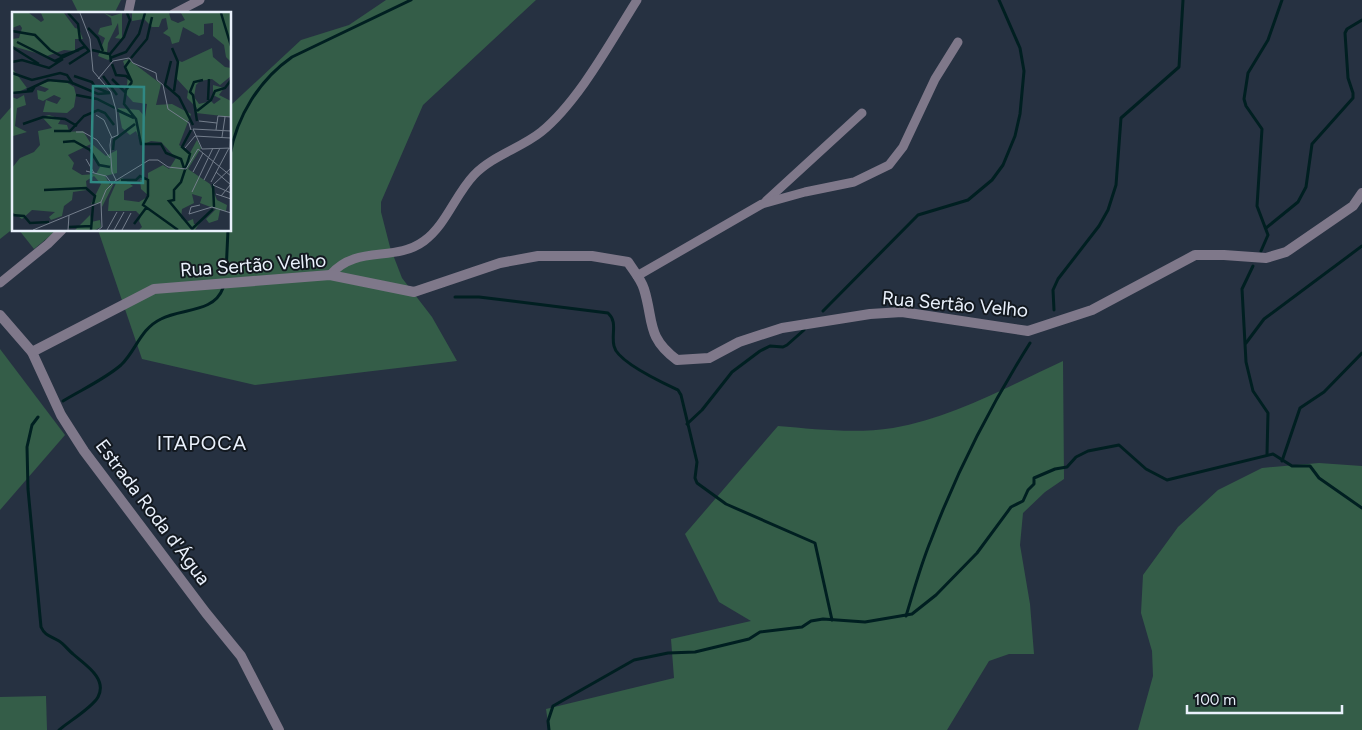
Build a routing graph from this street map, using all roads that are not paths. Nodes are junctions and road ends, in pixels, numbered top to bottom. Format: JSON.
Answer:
{"nodes":[{"id":1,"x":200,"y":0,"type":"edge"},
{"id":2,"x":637,"y":0,"type":"edge"},
{"id":3,"x":177,"y":12,"type":"edge"},
{"id":4,"x":958,"y":42,"type":"dead end"},
{"id":5,"x":862,"y":113,"type":"dead end"},
{"id":6,"x":1362,"y":193,"type":"edge"},
{"id":7,"x":762,"y":204,"type":"junction"},
{"id":8,"x":61,"y":231,"type":"edge"},
{"id":9,"x":330,"y":275,"type":"junction"},
{"id":10,"x":637,"y":276,"type":"junction"},
{"id":11,"x":0,"y":283,"type":"edge"},
{"id":12,"x":0,"y":315,"type":"edge"},
{"id":13,"x":32,"y":352,"type":"junction"},
{"id":14,"x":279,"y":730,"type":"edge"}],
"edges":[{"from":1,"to":3,"type":"street"},
{"from":2,"to":9,"type":"street"},
{"from":4,"to":7,"type":"street"},
{"from":5,"to":7,"type":"street"},
{"from":6,"to":10,"type":"street","name":"Rua Sertão Velho"},
{"from":7,"to":10,"type":"street"},
{"from":8,"to":11,"type":"street"},
{"from":9,"to":10,"type":"street","name":"Rua Sertão Velho"},
{"from":9,"to":13,"type":"street","name":"Rua Sertão Velho"},
{"from":12,"to":13,"type":"street","name":"Estrada Roda d'Água"},
{"from":13,"to":14,"type":"street","name":"Estrada Roda d'Água"}]}
